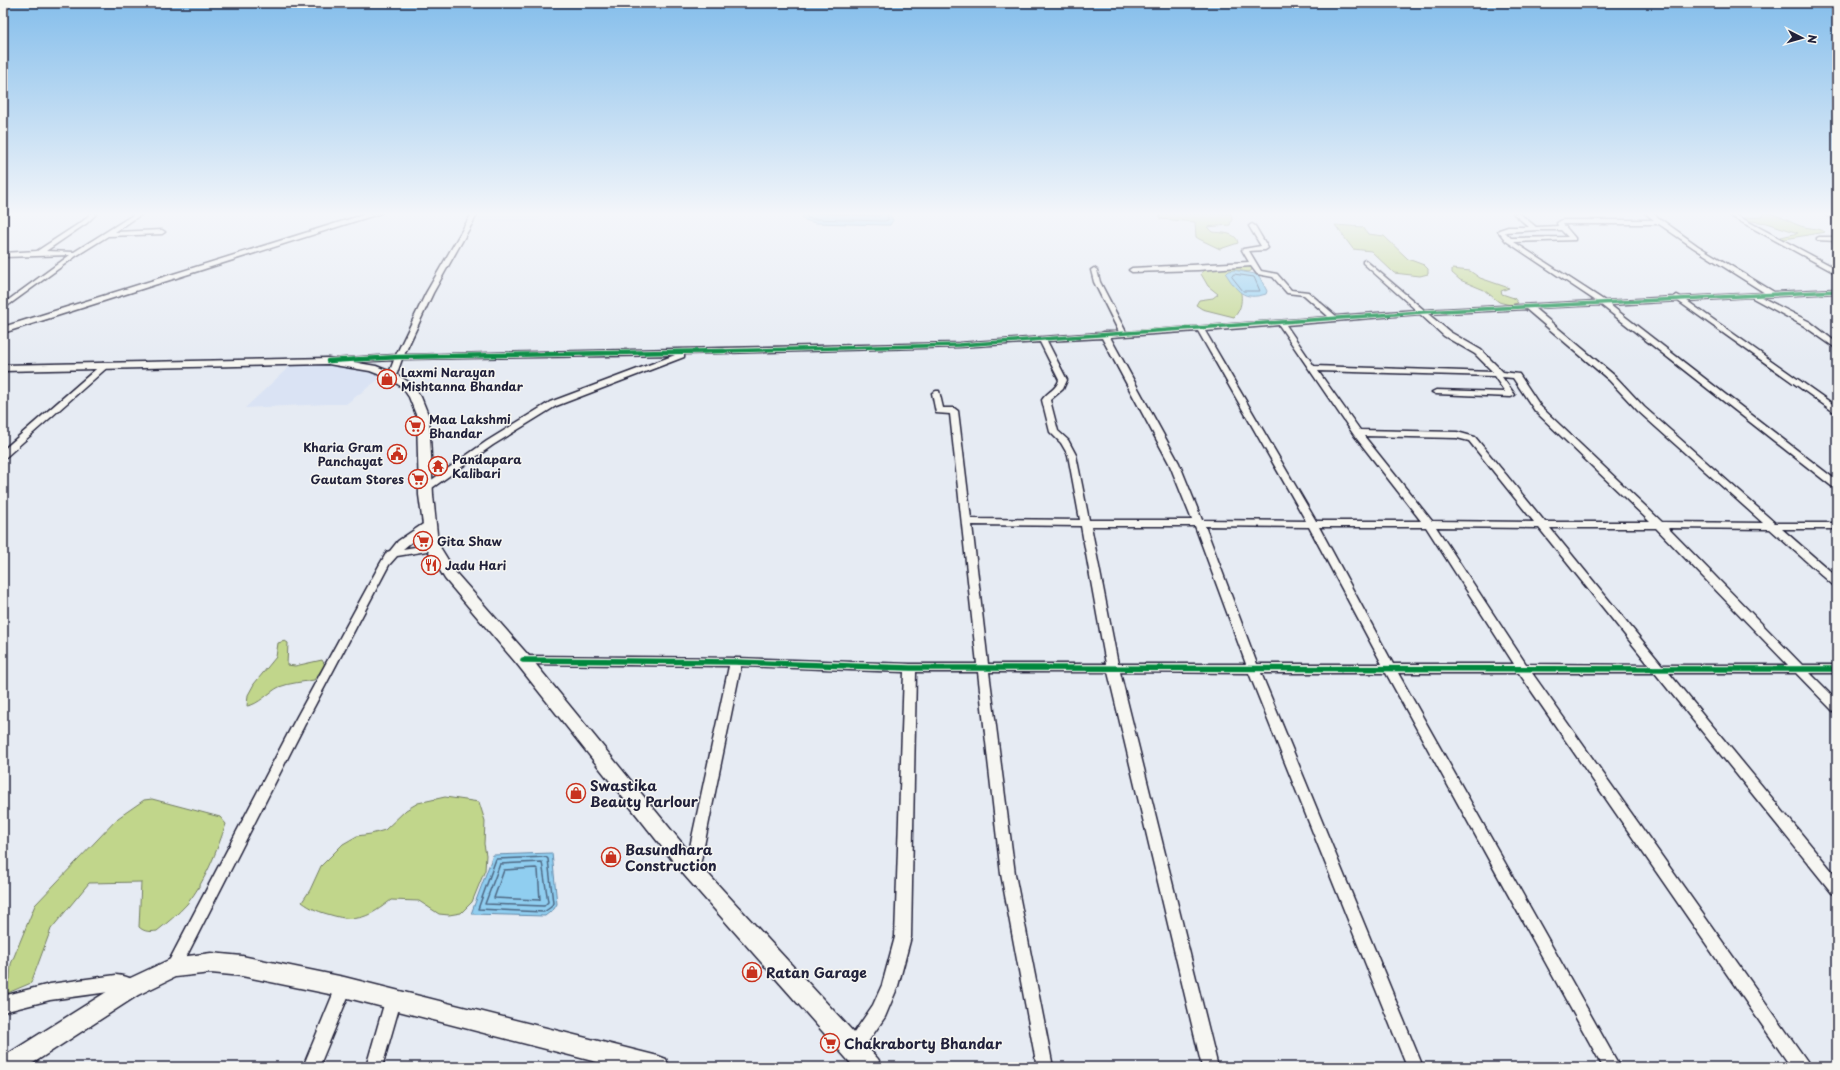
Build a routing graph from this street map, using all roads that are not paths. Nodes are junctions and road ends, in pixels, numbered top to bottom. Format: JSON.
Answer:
{"nodes":[{"id":1,"x":63,"y":263,"type":"edge"},
{"id":2,"x":217,"y":263,"type":"edge"},
{"id":3,"x":445,"y":263,"type":"edge"},
{"id":4,"x":1366,"y":263,"type":"edge"},
{"id":5,"x":1543,"y":263,"type":"edge"},
{"id":6,"x":1722,"y":263,"type":"edge"},
{"id":7,"x":1820,"y":263,"type":"edge"},
{"id":8,"x":1253,"y":264,"type":"joint"},
{"id":9,"x":1094,"y":270,"type":"dead end"},
{"id":10,"x":1132,"y":270,"type":"dead end"},
{"id":11,"x":1837,"y":272,"type":"edge"},
{"id":12,"x":1837,"y":291,"type":"edge"},
{"id":13,"x":1771,"y":293,"type":"junction"},
{"id":14,"x":1750,"y":294,"type":"junction"},
{"id":15,"x":1677,"y":297,"type":"junction"},
{"id":16,"x":1602,"y":302,"type":"junction"},
{"id":17,"x":1527,"y":306,"type":"junction"},
{"id":18,"x":3,"y":307,"type":"edge"},
{"id":19,"x":1422,"y":312,"type":"junction"},
{"id":20,"x":1334,"y":318,"type":"junction"},
{"id":21,"x":1280,"y":322,"type":"junction"},
{"id":22,"x":1200,"y":329,"type":"junction"},
{"id":23,"x":3,"y":330,"type":"edge"},
{"id":24,"x":1123,"y":333,"type":"junction"},
{"id":25,"x":1104,"y":334,"type":"junction"},
{"id":26,"x":1042,"y":339,"type":"junction"},
{"id":27,"x":1837,"y":347,"type":"edge"},
{"id":28,"x":689,"y":352,"type":"junction"},
{"id":29,"x":398,"y":357,"type":"junction"},
{"id":30,"x":328,"y":362,"type":"junction"},
{"id":31,"x":106,"y":365,"type":"junction"},
{"id":32,"x":3,"y":368,"type":"edge"},
{"id":33,"x":1312,"y":368,"type":"junction"},
{"id":34,"x":1498,"y":374,"type":"junction"},
{"id":35,"x":392,"y":376,"type":"junction"},
{"id":36,"x":1436,"y":392,"type":"dead end"},
{"id":37,"x":936,"y":393,"type":"dead end"},
{"id":38,"x":1837,"y":411,"type":"edge"},
{"id":39,"x":1357,"y":433,"type":"junction"},
{"id":40,"x":3,"y":454,"type":"edge"},
{"id":41,"x":1837,"y":486,"type":"edge"},
{"id":42,"x":426,"y":488,"type":"junction"},
{"id":43,"x":966,"y":522,"type":"junction"},
{"id":44,"x":428,"y":523,"type":"junction"},
{"id":45,"x":1084,"y":523,"type":"junction"},
{"id":46,"x":1312,"y":523,"type":"junction"},
{"id":47,"x":1428,"y":523,"type":"junction"},
{"id":48,"x":1199,"y":524,"type":"junction"},
{"id":49,"x":1542,"y":524,"type":"junction"},
{"id":50,"x":1658,"y":524,"type":"junction"},
{"id":51,"x":1772,"y":525,"type":"junction"},
{"id":52,"x":1837,"y":526,"type":"edge"},
{"id":53,"x":433,"y":547,"type":"junction"},
{"id":54,"x":391,"y":554,"type":"junction"},
{"id":55,"x":1837,"y":584,"type":"edge"},
{"id":56,"x":523,"y":660,"type":"junction"},
{"id":57,"x":736,"y":662,"type":"junction"},
{"id":58,"x":910,"y":668,"type":"junction"},
{"id":59,"x":982,"y":668,"type":"junction"},
{"id":60,"x":1113,"y":668,"type":"junction"},
{"id":61,"x":1253,"y":668,"type":"junction"},
{"id":62,"x":1522,"y":668,"type":"junction"},
{"id":63,"x":1657,"y":668,"type":"junction"},
{"id":64,"x":1390,"y":669,"type":"junction"},
{"id":65,"x":1799,"y":669,"type":"junction"},
{"id":66,"x":1837,"y":669,"type":"edge"},
{"id":67,"x":1837,"y":708,"type":"edge"},
{"id":68,"x":692,"y":870,"type":"junction"},
{"id":69,"x":1837,"y":888,"type":"edge"},
{"id":70,"x":173,"y":968,"type":"junction"},
{"id":71,"x":344,"y":987,"type":"junction"},
{"id":72,"x":131,"y":988,"type":"junction"},
{"id":73,"x":393,"y":1001,"type":"junction"},
{"id":74,"x":3,"y":1004,"type":"edge"},
{"id":75,"x":863,"y":1062,"type":"edge"},
{"id":76,"x":7,"y":1067,"type":"edge"},
{"id":77,"x":312,"y":1067,"type":"edge"},
{"id":78,"x":374,"y":1067,"type":"edge"},
{"id":79,"x":658,"y":1067,"type":"edge"},
{"id":80,"x":1045,"y":1067,"type":"edge"},
{"id":81,"x":1210,"y":1067,"type":"edge"},
{"id":82,"x":1415,"y":1067,"type":"edge"},
{"id":83,"x":1612,"y":1067,"type":"edge"},
{"id":84,"x":1800,"y":1067,"type":"edge"}],
"edges":[{"from":1,"to":18,"type":"street"},
{"from":2,"to":23,"type":"street"},
{"from":3,"to":29,"type":"street"},
{"from":4,"to":19,"type":"street"},
{"from":5,"to":16,"type":"street"},
{"from":6,"to":13,"type":"street"},
{"from":7,"to":11,"type":"street"},
{"from":8,"to":10,"type":"street"},
{"from":8,"to":20,"type":"street"},
{"from":9,"to":24,"type":"street"},
{"from":12,"to":13,"type":"street"},
{"from":13,"to":14,"type":"street"},
{"from":14,"to":15,"type":"street"},
{"from":14,"to":27,"type":"street"},
{"from":15,"to":16,"type":"street"},
{"from":15,"to":38,"type":"street"},
{"from":16,"to":17,"type":"street"},
{"from":16,"to":41,"type":"street"},
{"from":17,"to":19,"type":"street"},
{"from":17,"to":51,"type":"street"},
{"from":19,"to":20,"type":"street"},
{"from":19,"to":34,"type":"street"},
{"from":20,"to":21,"type":"street"},
{"from":21,"to":22,"type":"street"},
{"from":21,"to":33,"type":"street"},
{"from":22,"to":24,"type":"street"},
{"from":22,"to":46,"type":"street"},
{"from":24,"to":25,"type":"street"},
{"from":25,"to":26,"type":"street"},
{"from":25,"to":48,"type":"street"},
{"from":26,"to":28,"type":"street"},
{"from":26,"to":45,"type":"street"},
{"from":28,"to":29,"type":"street"},
{"from":28,"to":42,"type":"street"},
{"from":29,"to":30,"type":"street"},
{"from":29,"to":35,"type":"street"},
{"from":30,"to":31,"type":"main road"},
{"from":30,"to":35,"type":"main road"},
{"from":31,"to":32,"type":"main road"},
{"from":31,"to":40,"type":"street"},
{"from":33,"to":34,"type":"street"},
{"from":33,"to":39,"type":"street"},
{"from":34,"to":36,"type":"street"},
{"from":34,"to":50,"type":"street"},
{"from":35,"to":42,"type":"main road"},
{"from":37,"to":43,"type":"street"},
{"from":39,"to":47,"type":"street"},
{"from":39,"to":49,"type":"street"},
{"from":42,"to":44,"type":"main road"},
{"from":43,"to":45,"type":"street"},
{"from":43,"to":59,"type":"street"},
{"from":44,"to":53,"type":"main road"},
{"from":44,"to":54,"type":"street"},
{"from":45,"to":48,"type":"street"},
{"from":45,"to":60,"type":"street"},
{"from":46,"to":47,"type":"street"},
{"from":46,"to":48,"type":"street"},
{"from":46,"to":64,"type":"street"},
{"from":47,"to":49,"type":"street"},
{"from":47,"to":62,"type":"street"},
{"from":48,"to":61,"type":"street"},
{"from":49,"to":50,"type":"street"},
{"from":49,"to":63,"type":"street"},
{"from":50,"to":51,"type":"street"},
{"from":50,"to":65,"type":"street"},
{"from":51,"to":52,"type":"street"},
{"from":51,"to":55,"type":"street"},
{"from":53,"to":54,"type":"street"},
{"from":53,"to":56,"type":"main road"},
{"from":54,"to":70,"type":"street"},
{"from":56,"to":57,"type":"street"},
{"from":56,"to":68,"type":"main road"},
{"from":57,"to":58,"type":"street"},
{"from":57,"to":68,"type":"street"},
{"from":58,"to":59,"type":"street"},
{"from":58,"to":75,"type":"street"},
{"from":59,"to":60,"type":"street"},
{"from":59,"to":80,"type":"street"},
{"from":60,"to":61,"type":"street"},
{"from":60,"to":81,"type":"street"},
{"from":61,"to":64,"type":"street"},
{"from":61,"to":82,"type":"street"},
{"from":62,"to":63,"type":"street"},
{"from":62,"to":64,"type":"street"},
{"from":62,"to":84,"type":"street"},
{"from":63,"to":65,"type":"street"},
{"from":63,"to":69,"type":"street"},
{"from":64,"to":83,"type":"street"},
{"from":65,"to":66,"type":"street"},
{"from":65,"to":67,"type":"street"},
{"from":68,"to":75,"type":"main road"},
{"from":70,"to":71,"type":"street"},
{"from":70,"to":72,"type":"street"},
{"from":71,"to":73,"type":"street"},
{"from":71,"to":77,"type":"street"},
{"from":72,"to":74,"type":"street"},
{"from":72,"to":76,"type":"street"},
{"from":73,"to":78,"type":"street"},
{"from":73,"to":79,"type":"street"}]}
